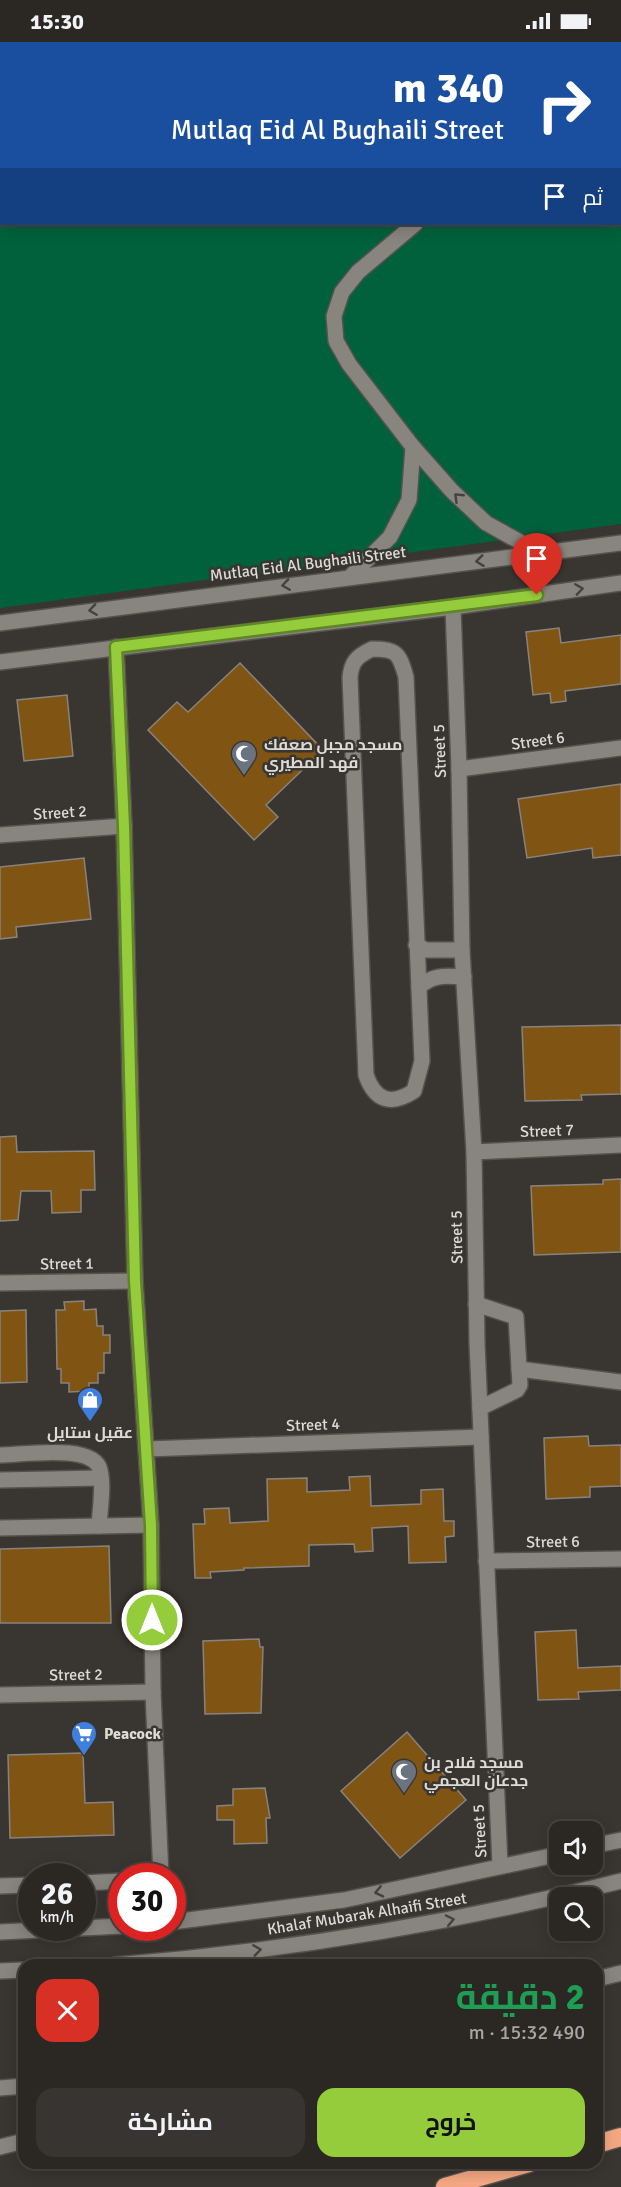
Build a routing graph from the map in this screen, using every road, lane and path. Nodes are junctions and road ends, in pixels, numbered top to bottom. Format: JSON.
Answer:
{"nodes":[{"id":1,"x":414,"y":225,"type":"edge"},
{"id":2,"x":413,"y":447,"type":"junction"},
{"id":3,"x":621,"y":543,"type":"edge"},
{"id":4,"x":540,"y":553,"type":"junction"},
{"id":5,"x":351,"y":576,"type":"junction"},
{"id":6,"x":621,"y":583,"type":"edge"},
{"id":7,"x":453,"y":607,"type":"junction"},
{"id":8,"x":0,"y":623,"type":"edge"},
{"id":9,"x":116,"y":647,"type":"junction"},
{"id":10,"x":0,"y":662,"type":"edge"},
{"id":11,"x":621,"y":748,"type":"edge"},
{"id":12,"x":459,"y":770,"type":"junction"},
{"id":13,"x":124,"y":826,"type":"junction"},
{"id":14,"x":0,"y":835,"type":"edge"},
{"id":15,"x":416,"y":945,"type":"junction"},
{"id":16,"x":462,"y":950,"type":"junction"},
{"id":17,"x":464,"y":977,"type":"junction"},
{"id":18,"x":419,"y":987,"type":"junction"},
{"id":19,"x":621,"y":1145,"type":"edge"},
{"id":20,"x":474,"y":1152,"type":"junction"},
{"id":21,"x":135,"y":1281,"type":"junction"},
{"id":22,"x":0,"y":1283,"type":"edge"},
{"id":23,"x":476,"y":1304,"type":"junction"},
{"id":24,"x":519,"y":1369,"type":"junction"},
{"id":25,"x":621,"y":1382,"type":"edge"},
{"id":26,"x":480,"y":1408,"type":"junction"},
{"id":27,"x":481,"y":1437,"type":"junction"},
{"id":28,"x":147,"y":1449,"type":"junction"},
{"id":29,"x":0,"y":1455,"type":"edge"},
{"id":30,"x":100,"y":1478,"type":"junction"},
{"id":31,"x":0,"y":1480,"type":"edge"},
{"id":32,"x":151,"y":1525,"type":"junction"},
{"id":33,"x":99,"y":1526,"type":"junction"},
{"id":34,"x":0,"y":1527,"type":"edge"},
{"id":35,"x":621,"y":1559,"type":"edge"},
{"id":36,"x":486,"y":1561,"type":"junction"},
{"id":37,"x":153,"y":1692,"type":"junction"},
{"id":38,"x":0,"y":1695,"type":"edge"},
{"id":39,"x":621,"y":1840,"type":"edge"},
{"id":40,"x":603,"y":1844,"type":"edge"},
{"id":41,"x":549,"y":1856,"type":"edge"},
{"id":42,"x":160,"y":1863,"type":"edge"},
{"id":43,"x":500,"y":1866,"type":"junction"},
{"id":44,"x":621,"y":1881,"type":"edge"},
{"id":45,"x":18,"y":1885,"type":"edge"},
{"id":46,"x":0,"y":1886,"type":"edge"},
{"id":47,"x":186,"y":1920,"type":"edge"},
{"id":48,"x":108,"y":1927,"type":"edge"},
{"id":49,"x":0,"y":1932,"type":"edge"},
{"id":50,"x":191,"y":1959,"type":"edge"},
{"id":51,"x":18,"y":1970,"type":"edge"},
{"id":52,"x":0,"y":1971,"type":"edge"},
{"id":53,"x":621,"y":1973,"type":"edge"},
{"id":54,"x":603,"y":1978,"type":"edge"},
{"id":55,"x":18,"y":2086,"type":"edge"},
{"id":56,"x":0,"y":2088,"type":"edge"},
{"id":57,"x":621,"y":2137,"type":"edge"},
{"id":58,"x":603,"y":2142,"type":"edge"},
{"id":59,"x":18,"y":2143,"type":"edge"},
{"id":60,"x":0,"y":2147,"type":"edge"},
{"id":61,"x":508,"y":2169,"type":"edge"},
{"id":62,"x":445,"y":2187,"type":"edge"}],
"edges":[{"from":1,"to":2,"type":"street"},
{"from":4,"to":2,"type":"street","one_way":true},
{"from":2,"to":5,"type":"street"},
{"from":3,"to":4,"type":"street","name":"Mutlaq Eid Al Bughaili Street"},
{"from":4,"to":5,"type":"street","name":"Mutlaq Eid Al Bughaili Street","one_way":true},
{"from":5,"to":8,"type":"street","name":"Mutlaq Eid Al Bughaili Street","one_way":true},
{"from":7,"to":6,"type":"street","one_way":true},
{"from":7,"to":9,"type":"street"},
{"from":7,"to":12,"type":"street","name":"Street 5"},
{"from":9,"to":10,"type":"street"},
{"from":9,"to":13,"type":"street"},
{"from":11,"to":12,"type":"street","name":"Street 6"},
{"from":12,"to":16,"type":"street","name":"Street 5"},
{"from":13,"to":14,"type":"street","name":"Street 2"},
{"from":13,"to":21,"type":"street"},
{"from":15,"to":16,"type":"street"},
{"from":15,"to":18,"type":"street"},
{"from":15,"to":18,"type":"street"},
{"from":16,"to":17,"type":"street","name":"Street 5"},
{"from":17,"to":18,"type":"street"},
{"from":17,"to":20,"type":"street","name":"Street 5"},
{"from":19,"to":20,"type":"street","name":"Street 7"},
{"from":20,"to":23,"type":"street","name":"Street 5"},
{"from":21,"to":22,"type":"street","name":"Street 1"},
{"from":21,"to":28,"type":"street"},
{"from":23,"to":24,"type":"street"},
{"from":23,"to":26,"type":"street","name":"Street 5"},
{"from":24,"to":25,"type":"street"},
{"from":24,"to":26,"type":"street"},
{"from":26,"to":27,"type":"street","name":"Street 5"},
{"from":27,"to":28,"type":"street","name":"Street 4"},
{"from":27,"to":36,"type":"street","name":"Street 5"},
{"from":28,"to":32,"type":"street"},
{"from":29,"to":30,"type":"street"},
{"from":30,"to":31,"type":"street"},
{"from":30,"to":33,"type":"street"},
{"from":32,"to":33,"type":"street"},
{"from":32,"to":37,"type":"street"},
{"from":33,"to":34,"type":"street"},
{"from":35,"to":36,"type":"street","name":"Street 6"},
{"from":36,"to":43,"type":"street","name":"Street 5"},
{"from":37,"to":38,"type":"street","name":"Street 2"},
{"from":37,"to":42,"type":"street"},
{"from":39,"to":40,"type":"street"},
{"from":41,"to":43,"type":"street","name":"Khalaf Mubarak Alhaifi Street"},
{"from":43,"to":47,"type":"street","name":"Khalaf Mubarak Alhaifi Street","one_way":true},
{"from":50,"to":44,"type":"street","name":"Khalaf Mubarak Alhaifi Street","one_way":true},
{"from":45,"to":46,"type":"street"},
{"from":48,"to":49,"type":"street"},
{"from":51,"to":52,"type":"street"},
{"from":53,"to":54,"type":"street"},
{"from":55,"to":56,"type":"street"},
{"from":57,"to":58,"type":"highway"},
{"from":59,"to":60,"type":"street"},
{"from":61,"to":62,"type":"highway"}]}
